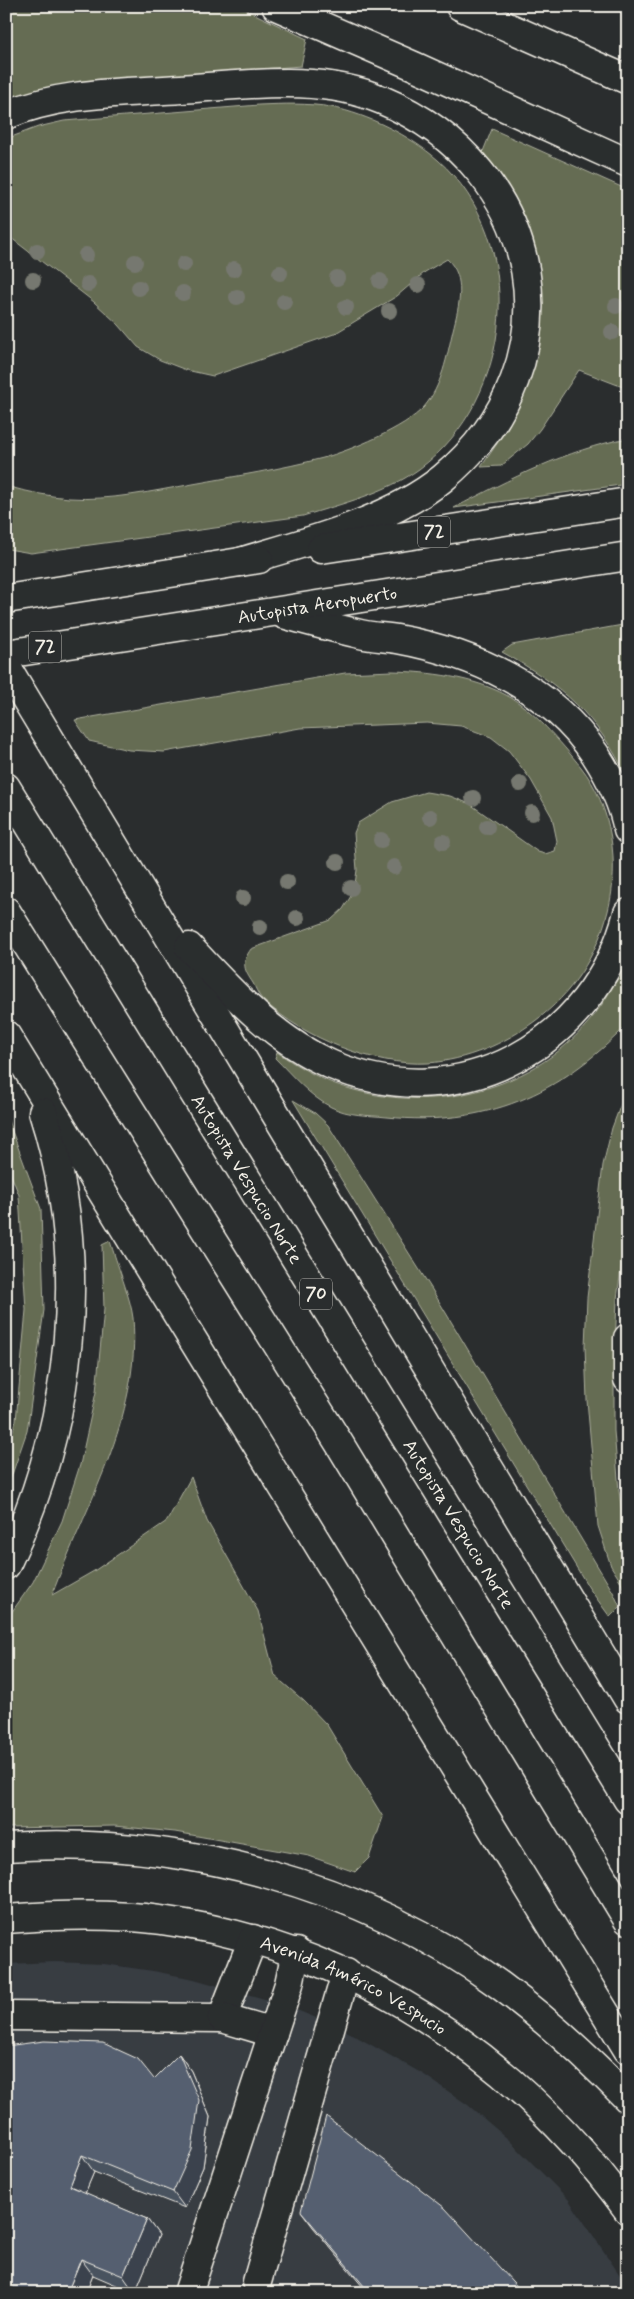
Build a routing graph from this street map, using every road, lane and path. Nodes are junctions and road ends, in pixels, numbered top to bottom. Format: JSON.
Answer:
{"nodes":[{"id":1,"x":276,"y":6,"type":"edge"},
{"id":2,"x":460,"y":6,"type":"edge"},
{"id":3,"x":628,"y":80,"type":"edge"},
{"id":4,"x":6,"y":115,"type":"edge"},
{"id":5,"x":628,"y":163,"type":"edge"},
{"id":6,"x":628,"y":502,"type":"edge"},
{"id":7,"x":628,"y":556,"type":"edge"},
{"id":8,"x":240,"y":562,"type":"junction"},
{"id":9,"x":6,"y":599,"type":"edge"},
{"id":10,"x":272,"y":611,"type":"junction"},
{"id":11,"x":6,"y":654,"type":"edge"},
{"id":12,"x":6,"y":666,"type":"edge"},
{"id":13,"x":6,"y":787,"type":"edge"},
{"id":14,"x":628,"y":830,"type":"edge"},
{"id":15,"x":154,"y":910,"type":"junction"},
{"id":16,"x":6,"y":911,"type":"edge"},
{"id":17,"x":628,"y":913,"type":"edge"},
{"id":18,"x":6,"y":1035,"type":"edge"},
{"id":19,"x":32,"y":1077,"type":"junction"},
{"id":20,"x":628,"y":1338,"type":"edge"},
{"id":21,"x":628,"y":1379,"type":"edge"},
{"id":22,"x":6,"y":1565,"type":"edge"},
{"id":23,"x":628,"y":1699,"type":"edge"},
{"id":24,"x":628,"y":1800,"type":"edge"},
{"id":25,"x":6,"y":1847,"type":"edge"},
{"id":26,"x":6,"y":1919,"type":"edge"},
{"id":27,"x":628,"y":1920,"type":"edge"},
{"id":28,"x":253,"y":1939,"type":"junction"},
{"id":29,"x":296,"y":1952,"type":"junction"},
{"id":30,"x":346,"y":1973,"type":"junction"},
{"id":31,"x":6,"y":2016,"type":"edge"},
{"id":32,"x":222,"y":2018,"type":"junction"},
{"id":33,"x":272,"y":2033,"type":"junction"},
{"id":34,"x":628,"y":2050,"type":"edge"},
{"id":35,"x":628,"y":2099,"type":"edge"},
{"id":36,"x":628,"y":2210,"type":"edge"},
{"id":37,"x":257,"y":2282,"type":"dead end"},
{"id":38,"x":188,"y":2293,"type":"edge"}],
"edges":[{"from":1,"to":5,"type":"main road"},
{"from":2,"to":3,"type":"main road"},
{"from":4,"to":8,"type":"main road"},
{"from":6,"to":8,"type":"main road","number":"72"},
{"from":7,"to":10,"type":"main road","name":"Autopista Aeropuerto","number":"72"},
{"from":8,"to":9,"type":"main road","number":"72"},
{"from":10,"to":11,"type":"main road","name":"Autopista Aeropuerto","number":"72"},
{"from":10,"to":14,"type":"main road"},
{"from":12,"to":15,"type":"main road"},
{"from":13,"to":24,"type":"main road","name":"Autopista Vespucio Norte","number":"70"},
{"from":15,"to":17,"type":"main road"},
{"from":15,"to":23,"type":"main road"},
{"from":16,"to":27,"type":"main road"},
{"from":18,"to":19,"type":"main road"},
{"from":19,"to":22,"type":"main road"},
{"from":19,"to":34,"type":"main road"},
{"from":20,"to":21,"type":"main road"},
{"from":25,"to":35,"type":"main road"},
{"from":26,"to":28,"type":"main road","name":"Avenida Américo Vespucio"},
{"from":28,"to":29,"type":"main road","name":"Avenida Américo Vespucio"},
{"from":28,"to":32,"type":"main road"},
{"from":29,"to":30,"type":"main road","name":"Avenida Américo Vespucio"},
{"from":29,"to":33,"type":"main road"},
{"from":30,"to":36,"type":"main road","name":"Avenida Américo Vespucio"},
{"from":30,"to":37,"type":"main road"},
{"from":31,"to":32,"type":"main road"},
{"from":32,"to":33,"type":"main road"},
{"from":33,"to":38,"type":"main road"}]}
